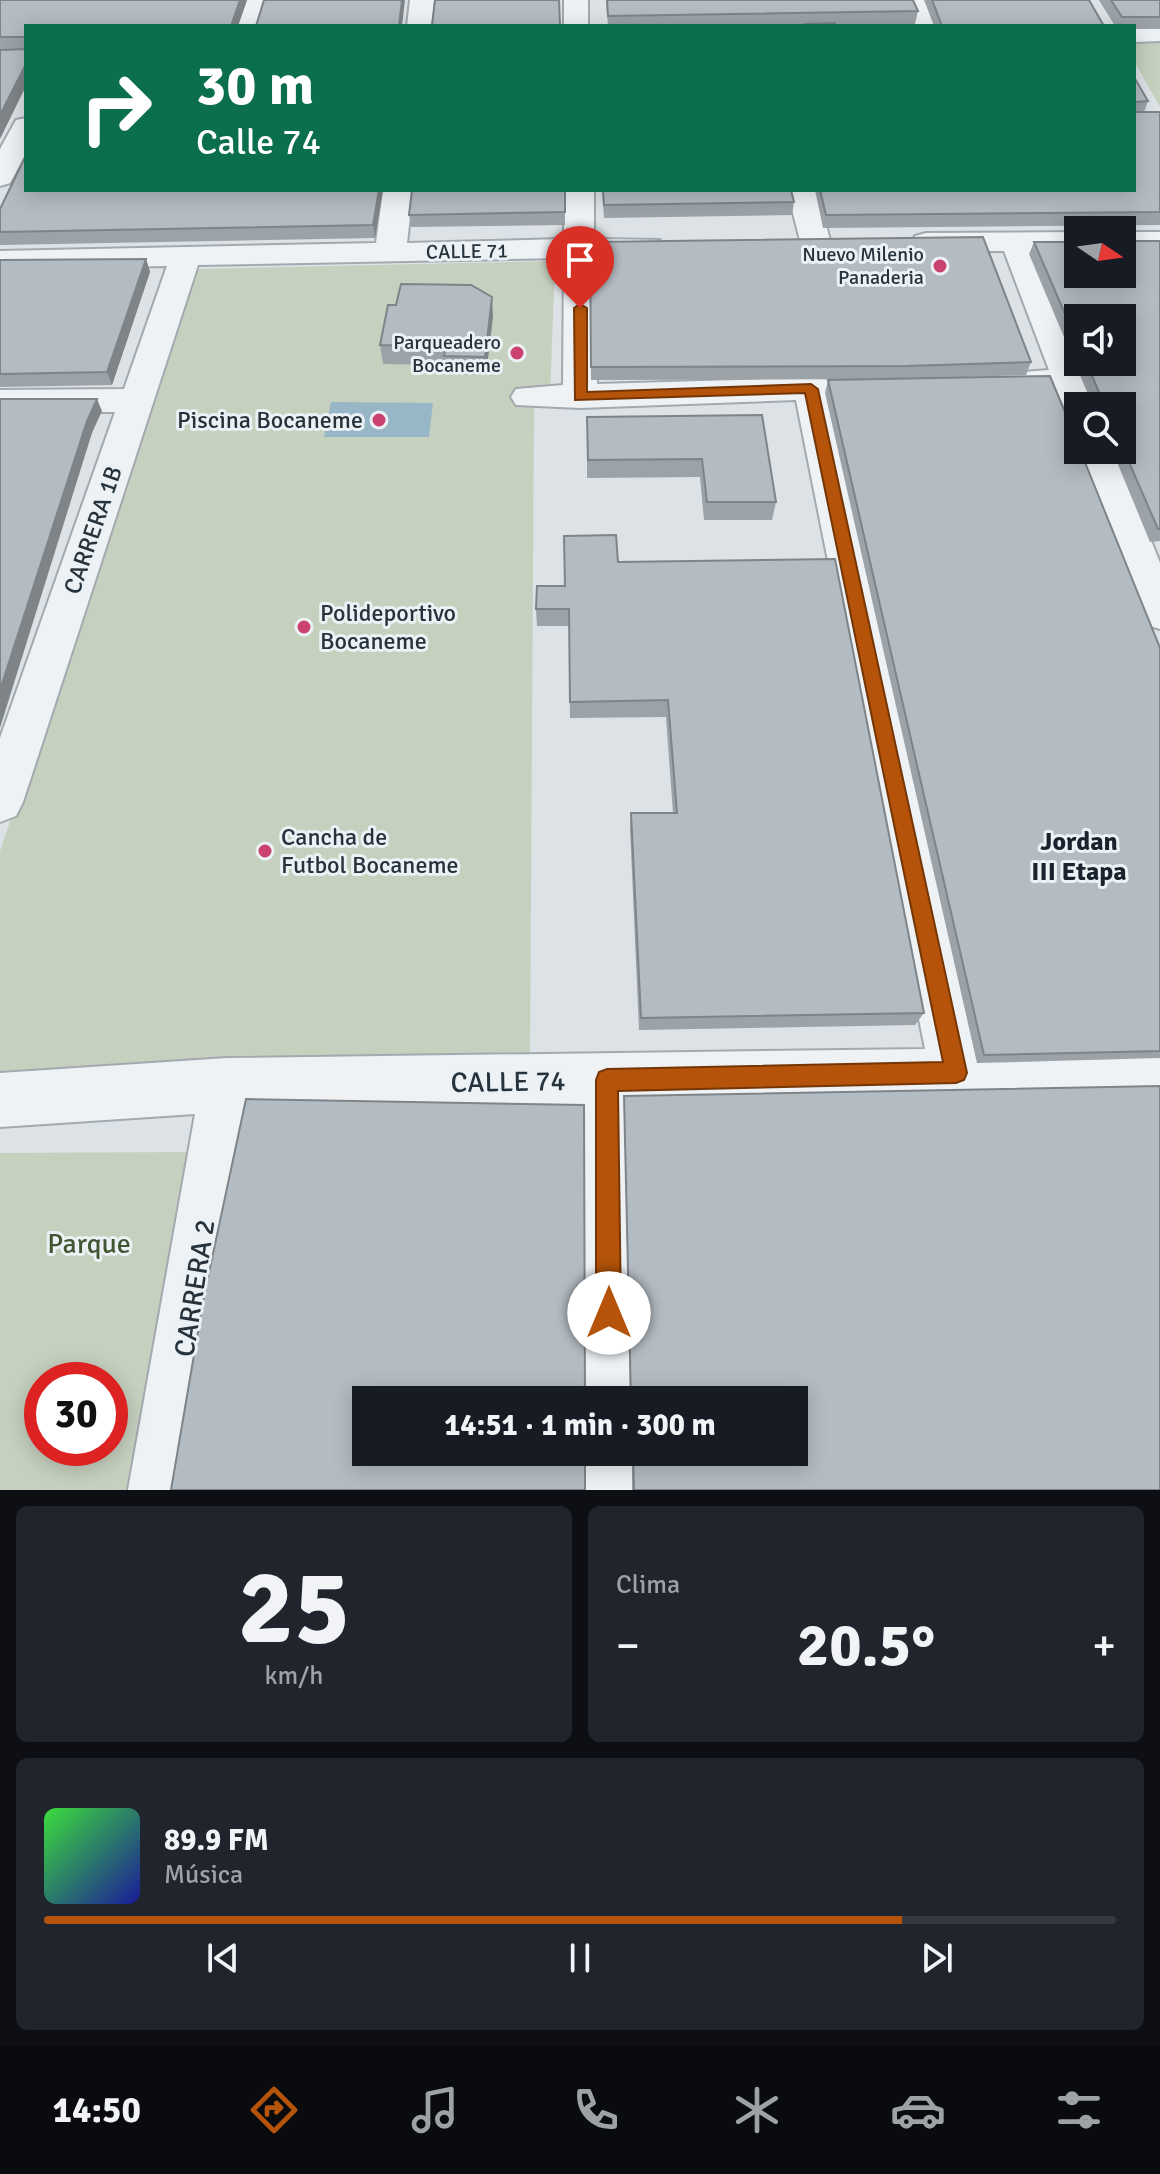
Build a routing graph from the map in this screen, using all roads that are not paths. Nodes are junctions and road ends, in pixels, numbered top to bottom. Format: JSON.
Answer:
{"nodes":[{"id":1,"x":257,"y":0,"type":"edge"},
{"id":2,"x":422,"y":0,"type":"edge"},
{"id":3,"x":576,"y":0,"type":"edge"},
{"id":4,"x":915,"y":0,"type":"edge"},
{"id":5,"x":250,"y":24,"type":"edge"},
{"id":6,"x":419,"y":24,"type":"edge"},
{"id":7,"x":576,"y":24,"type":"edge"},
{"id":8,"x":924,"y":24,"type":"edge"},
{"id":9,"x":1160,"y":33,"type":"edge"},
{"id":10,"x":1136,"y":34,"type":"edge"},
{"id":11,"x":22,"y":140,"type":"edge"},
{"id":12,"x":0,"y":177,"type":"edge"},
{"id":13,"x":398,"y":192,"type":"edge"},
{"id":14,"x":579,"y":192,"type":"edge"},
{"id":15,"x":803,"y":192,"type":"edge"},
{"id":16,"x":1016,"y":241,"type":"junction"},
{"id":17,"x":1064,"y":241,"type":"edge"},
{"id":18,"x":1136,"y":241,"type":"edge"},
{"id":19,"x":1160,"y":241,"type":"edge"},
{"id":20,"x":893,"y":243,"type":"edge"},
{"id":21,"x":785,"y":245,"type":"edge"},
{"id":22,"x":675,"y":247,"type":"edge"},
{"id":23,"x":580,"y":248,"type":"junction"},
{"id":24,"x":390,"y":253,"type":"junction"},
{"id":25,"x":185,"y":259,"type":"junction"},
{"id":26,"x":0,"y":260,"type":"edge"},
{"id":27,"x":963,"y":384,"type":"edge"},
{"id":28,"x":872,"y":387,"type":"edge"},
{"id":29,"x":811,"y":389,"type":"junction"},
{"id":30,"x":1064,"y":392,"type":"edge"},
{"id":31,"x":1075,"y":392,"type":"edge"},
{"id":32,"x":528,"y":397,"type":"dead end"},
{"id":33,"x":580,"y":397,"type":"junction"},
{"id":34,"x":138,"y":400,"type":"junction"},
{"id":35,"x":0,"y":401,"type":"edge"},
{"id":36,"x":1104,"y":464,"type":"edge"},
{"id":37,"x":1148,"y":547,"type":"edge"},
{"id":38,"x":1160,"y":614,"type":"edge"},
{"id":39,"x":1,"y":797,"type":"edge"},
{"id":40,"x":1160,"y":1072,"type":"edge"},
{"id":41,"x":956,"y":1073,"type":"junction"},
{"id":42,"x":607,"y":1080,"type":"junction"},
{"id":43,"x":227,"y":1085,"type":"junction"},
{"id":44,"x":0,"y":1100,"type":"edge"},
{"id":45,"x":609,"y":1386,"type":"edge"},
{"id":46,"x":610,"y":1466,"type":"edge"},
{"id":47,"x":160,"y":1490,"type":"edge"},
{"id":48,"x":610,"y":1490,"type":"edge"}],
"edges":[{"from":1,"to":5,"type":"street"},
{"from":2,"to":6,"type":"street"},
{"from":3,"to":7,"type":"street"},
{"from":4,"to":8,"type":"street"},
{"from":9,"to":10,"type":"street"},
{"from":11,"to":12,"type":"street"},
{"from":13,"to":24,"type":"street"},
{"from":14,"to":23,"type":"street"},
{"from":15,"to":21,"type":"street"},
{"from":16,"to":17,"type":"street"},
{"from":16,"to":20,"type":"street"},
{"from":16,"to":31,"type":"street"},
{"from":18,"to":19,"type":"street"},
{"from":22,"to":23,"type":"street","name":"CALLE 71"},
{"from":23,"to":24,"type":"street","name":"CALLE 71"},
{"from":23,"to":33,"type":"street"},
{"from":24,"to":25,"type":"street","name":"CALLE 71"},
{"from":25,"to":26,"type":"street","name":"CALLE 71"},
{"from":25,"to":34,"type":"street","name":"CARRERA 1B"},
{"from":27,"to":30,"type":"street"},
{"from":28,"to":29,"type":"street"},
{"from":29,"to":33,"type":"street"},
{"from":29,"to":41,"type":"street"},
{"from":32,"to":33,"type":"street"},
{"from":34,"to":35,"type":"street"},
{"from":34,"to":39,"type":"street","name":"CARRERA 1B"},
{"from":36,"to":37,"type":"street"},
{"from":37,"to":38,"type":"street"},
{"from":40,"to":41,"type":"street","name":"CALLE 74"},
{"from":41,"to":42,"type":"street","name":"CALLE 74"},
{"from":42,"to":43,"type":"street","name":"CALLE 74"},
{"from":42,"to":45,"type":"street"},
{"from":43,"to":44,"type":"street","name":"CALLE 74"},
{"from":43,"to":47,"type":"street","name":"CARRERA 2"},
{"from":46,"to":48,"type":"street"}]}
